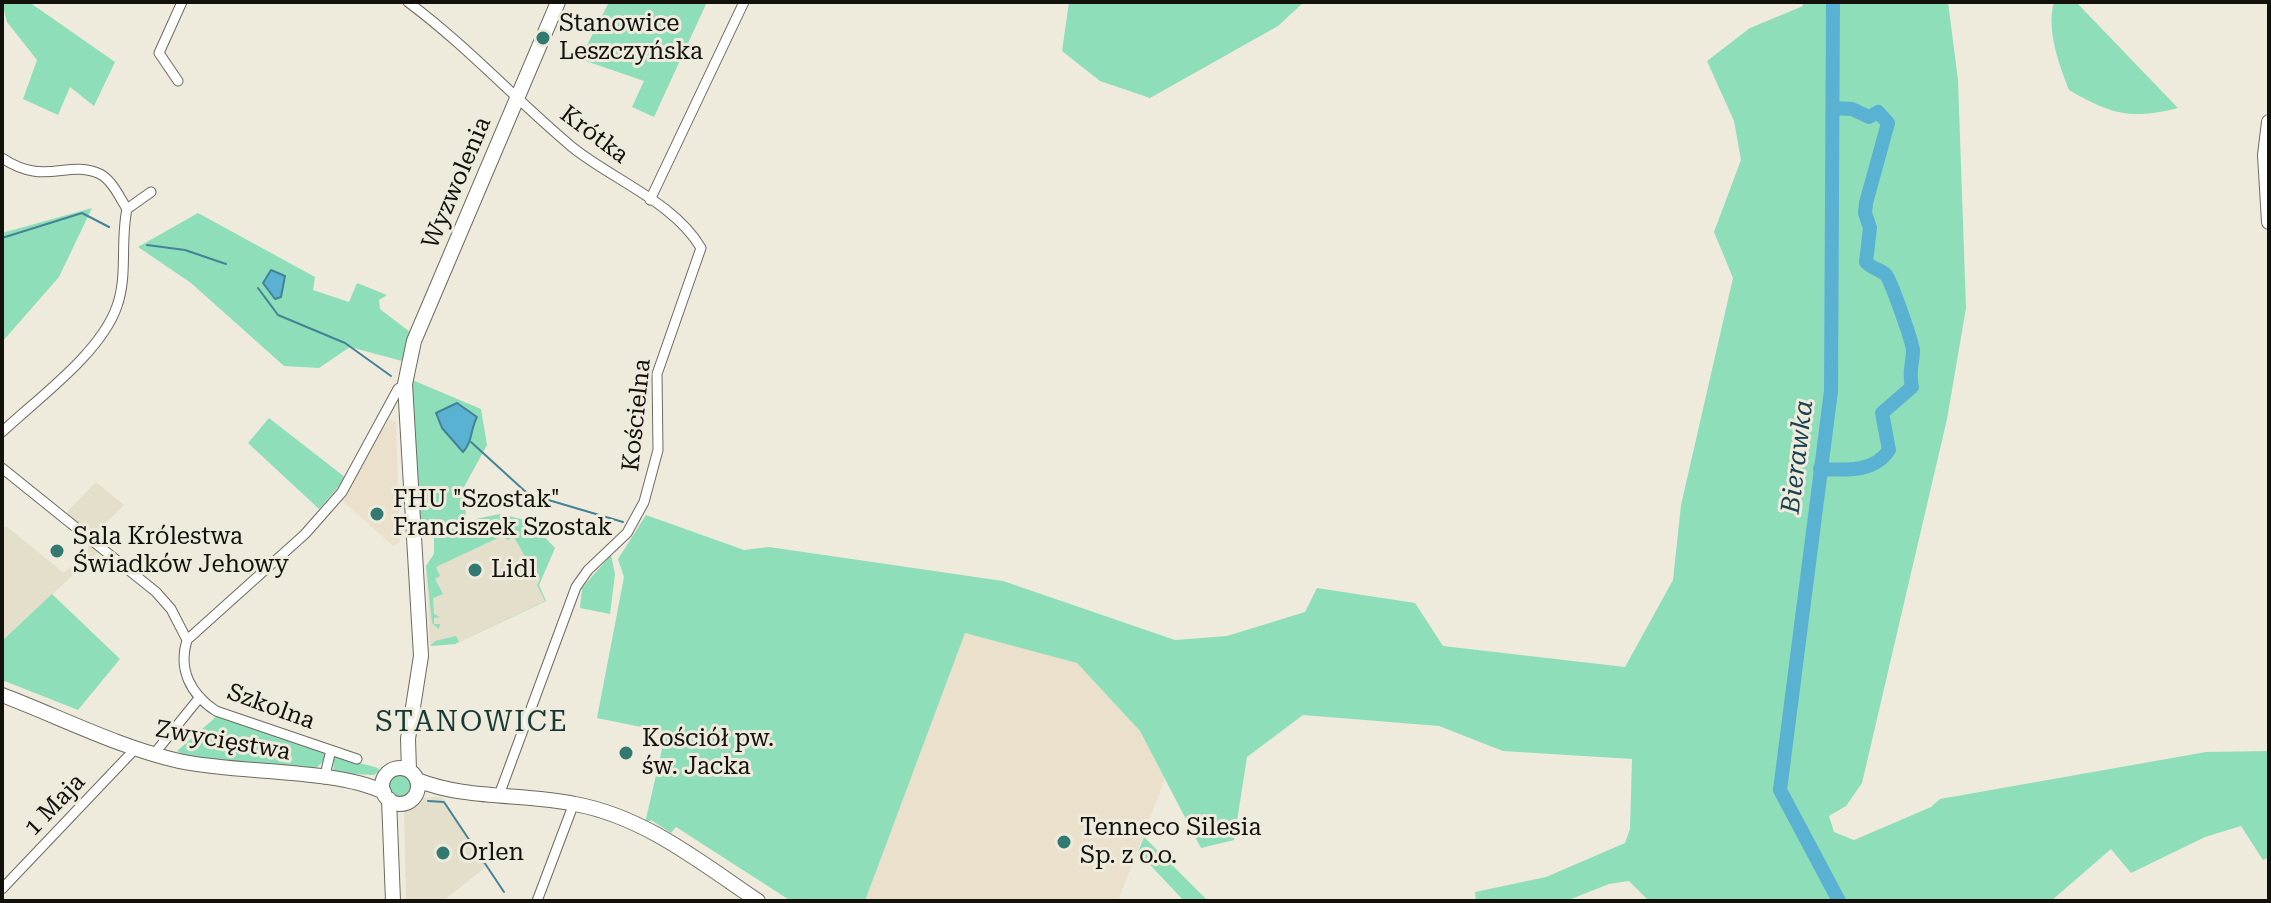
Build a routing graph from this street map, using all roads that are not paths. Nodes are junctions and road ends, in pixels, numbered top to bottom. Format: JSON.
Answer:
{"nodes":[{"id":1,"x":182,"y":2,"type":"edge"},
{"id":2,"x":408,"y":2,"type":"edge"},
{"id":3,"x":558,"y":2,"type":"edge"},
{"id":4,"x":744,"y":2,"type":"edge"},
{"id":5,"x":178,"y":81,"type":"dead end"},
{"id":6,"x":517,"y":98,"type":"junction"},
{"id":7,"x":2269,"y":122,"type":"edge"},
{"id":8,"x":2,"y":158,"type":"edge"},
{"id":9,"x":151,"y":192,"type":"dead end"},
{"id":10,"x":650,"y":200,"type":"junction"},
{"id":11,"x":127,"y":209,"type":"junction"},
{"id":12,"x":2269,"y":222,"type":"edge"},
{"id":13,"x":405,"y":384,"type":"junction"},
{"id":14,"x":2,"y":432,"type":"edge"},
{"id":15,"x":3,"y":472,"type":"edge"},
{"id":16,"x":187,"y":640,"type":"junction"},
{"id":17,"x":2,"y":695,"type":"edge"},
{"id":18,"x":200,"y":697,"type":"junction"},
{"id":19,"x":136,"y":748,"type":"junction"},
{"id":20,"x":331,"y":750,"type":"junction"},
{"id":21,"x":154,"y":754,"type":"junction"},
{"id":22,"x":357,"y":759,"type":"dead end"},
{"id":23,"x":324,"y":779,"type":"junction"},
{"id":24,"x":400,"y":785,"type":"junction"},
{"id":25,"x":499,"y":795,"type":"junction"},
{"id":26,"x":574,"y":803,"type":"junction"},
{"id":27,"x":2,"y":889,"type":"edge"},
{"id":28,"x":393,"y":901,"type":"edge"},
{"id":29,"x":402,"y":901,"type":"edge"},
{"id":30,"x":537,"y":901,"type":"edge"},
{"id":31,"x":758,"y":901,"type":"edge"}],
"edges":[{"from":1,"to":5,"type":"street"},
{"from":2,"to":6,"type":"street","name":"Krótka"},
{"from":3,"to":6,"type":"main road","name":"Wyzwolenia"},
{"from":4,"to":10,"type":"street"},
{"from":6,"to":10,"type":"street","name":"Krótka"},
{"from":6,"to":13,"type":"main road","name":"Wyzwolenia"},
{"from":7,"to":12,"type":"main road"},
{"from":8,"to":11,"type":"street"},
{"from":9,"to":11,"type":"street"},
{"from":10,"to":25,"type":"street","name":"Kościelna"},
{"from":11,"to":14,"type":"street"},
{"from":13,"to":16,"type":"street","name":"Wyzwolenia"},
{"from":13,"to":24,"type":"main road","name":"Wyzwolenia"},
{"from":15,"to":16,"type":"street"},
{"from":16,"to":18,"type":"street"},
{"from":17,"to":19,"type":"main road","name":"Zwycięstwa"},
{"from":18,"to":20,"type":"street","name":"Szkolna"},
{"from":18,"to":21,"type":"street"},
{"from":19,"to":21,"type":"main road","name":"Zwycięstwa"},
{"from":19,"to":27,"type":"street","name":"1 Maja"},
{"from":20,"to":22,"type":"street","name":"Szkolna"},
{"from":20,"to":23,"type":"street","name":"Szkolna"},
{"from":21,"to":23,"type":"main road","name":"Zwycięstwa"},
{"from":23,"to":24,"type":"main road","name":"Zwycięstwa"},
{"from":24,"to":25,"type":"main road","name":"Zwycięstwa"},
{"from":24,"to":28,"type":"main road"},
{"from":24,"to":29,"type":"main road"},
{"from":25,"to":26,"type":"main road","name":"Zwycięstwa"},
{"from":26,"to":30,"type":"street"},
{"from":26,"to":31,"type":"main road","name":"Zwycięstwa"}]}
